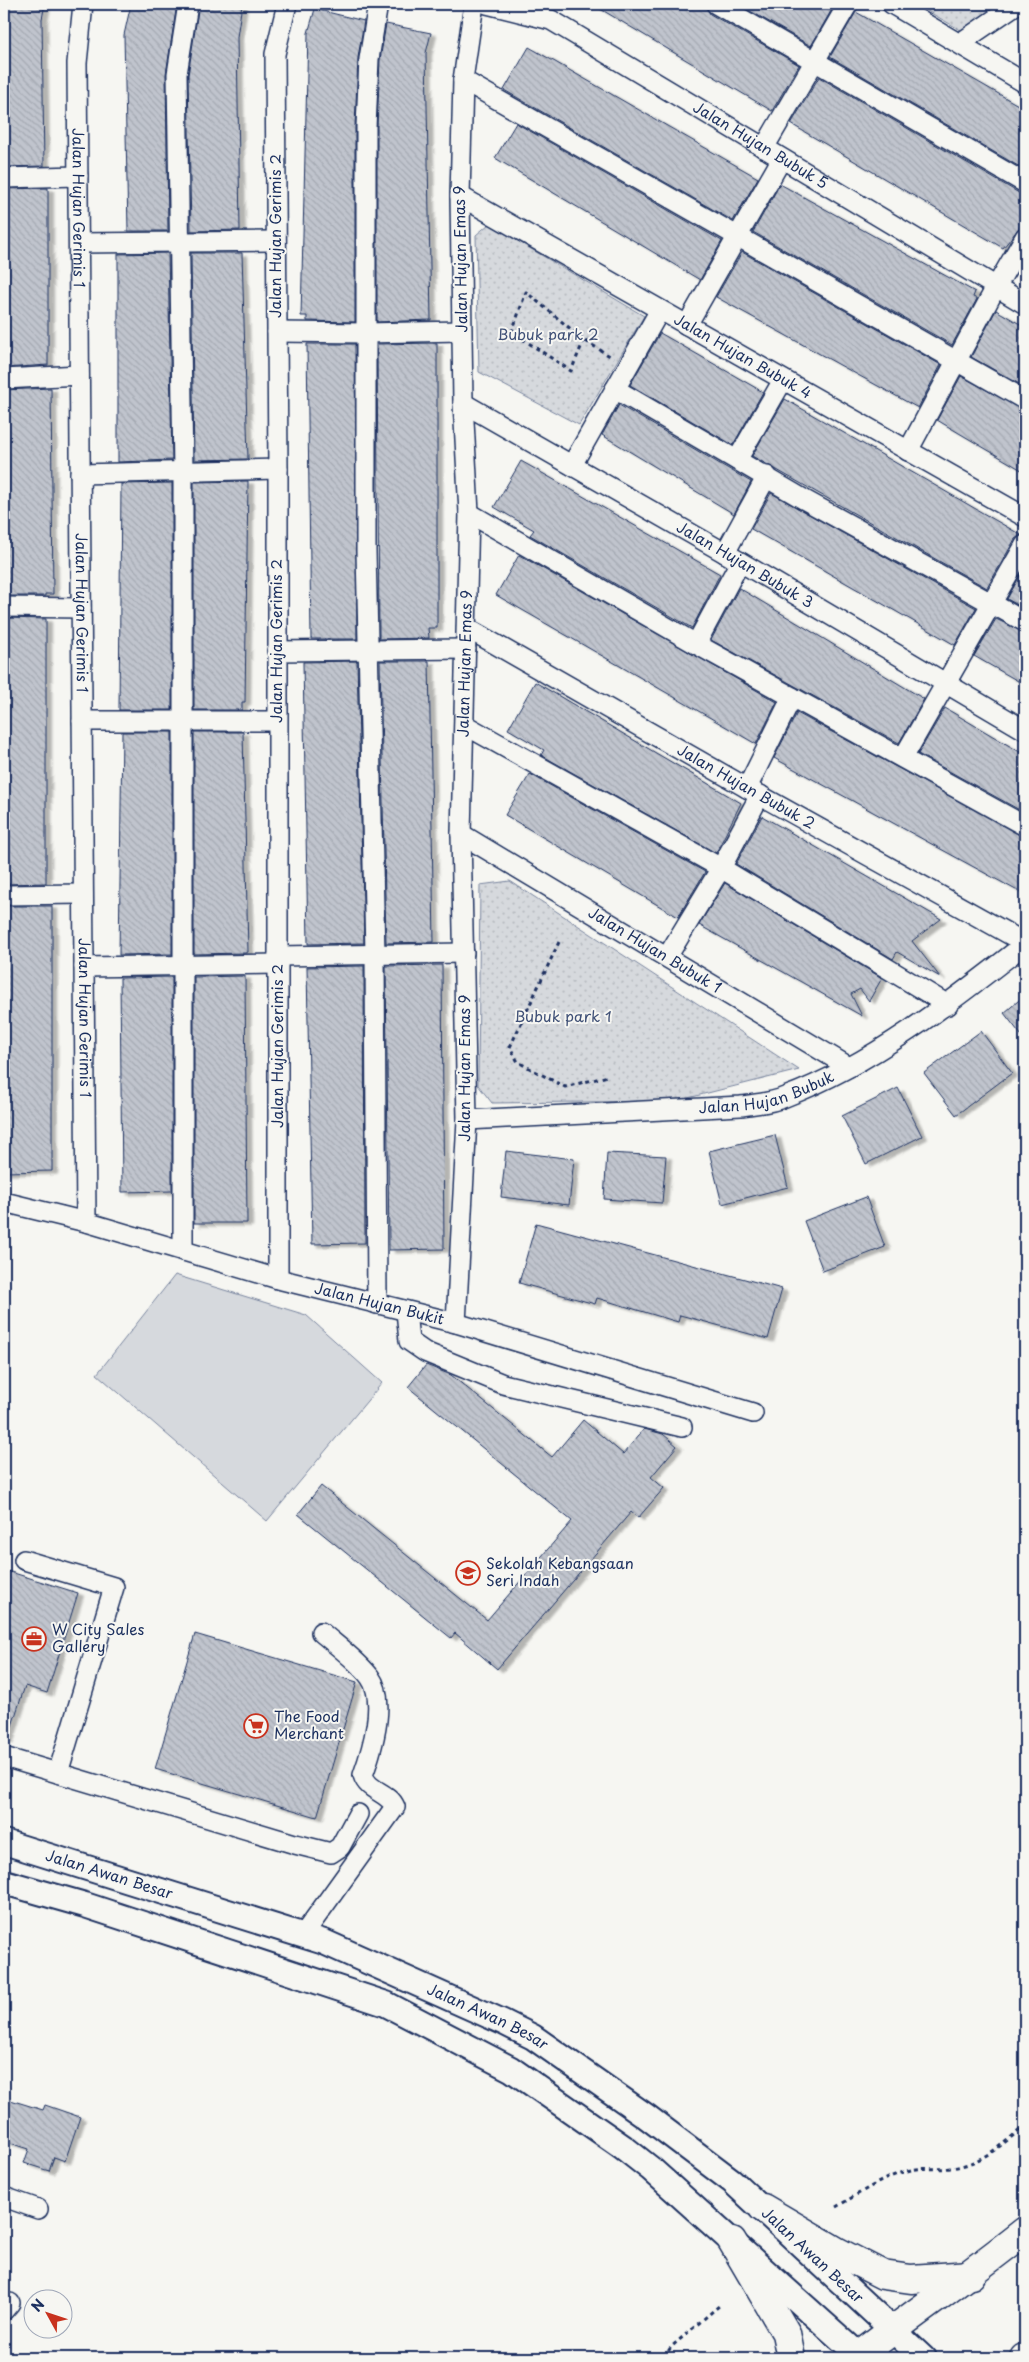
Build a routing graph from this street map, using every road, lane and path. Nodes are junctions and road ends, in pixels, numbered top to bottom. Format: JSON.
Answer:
{"nodes":[{"id":1,"x":83,"y":4,"type":"edge"},
{"id":2,"x":188,"y":4,"type":"edge"},
{"id":3,"x":287,"y":4,"type":"edge"},
{"id":4,"x":378,"y":4,"type":"edge"},
{"id":5,"x":474,"y":4,"type":"edge"},
{"id":6,"x":488,"y":4,"type":"edge"},
{"id":7,"x":716,"y":4,"type":"edge"},
{"id":8,"x":848,"y":4,"type":"edge"},
{"id":9,"x":892,"y":4,"type":"edge"},
{"id":10,"x":1017,"y":4,"type":"edge"},
{"id":11,"x":960,"y":43,"type":"junction"},
{"id":12,"x":815,"y":61,"type":"junction"},
{"id":13,"x":463,"y":80,"type":"junction"},
{"id":14,"x":1025,"y":82,"type":"edge"},
{"id":15,"x":764,"y":148,"type":"junction"},
{"id":16,"x":781,"y":160,"type":"junction"},
{"id":17,"x":78,"y":176,"type":"junction"},
{"id":18,"x":4,"y":178,"type":"edge"},
{"id":19,"x":1025,"y":183,"type":"edge"},
{"id":20,"x":460,"y":196,"type":"junction"},
{"id":21,"x":736,"y":236,"type":"junction"},
{"id":22,"x":1025,"y":237,"type":"edge"},
{"id":23,"x":276,"y":241,"type":"junction"},
{"id":24,"x":179,"y":242,"type":"junction"},
{"id":25,"x":79,"y":243,"type":"junction"},
{"id":26,"x":996,"y":287,"type":"junction"},
{"id":27,"x":1025,"y":304,"type":"edge"},
{"id":28,"x":660,"y":310,"type":"junction"},
{"id":29,"x":687,"y":325,"type":"junction"},
{"id":30,"x":461,"y":331,"type":"junction"},
{"id":31,"x":277,"y":332,"type":"junction"},
{"id":32,"x":366,"y":333,"type":"junction"},
{"id":33,"x":584,"y":340,"type":"junction"},
{"id":34,"x":614,"y":359,"type":"dead end"},
{"id":35,"x":956,"y":360,"type":"junction"},
{"id":36,"x":80,"y":375,"type":"junction"},
{"id":37,"x":4,"y":379,"type":"edge"},
{"id":38,"x":783,"y":380,"type":"junction"},
{"id":39,"x":615,"y":388,"type":"junction"},
{"id":40,"x":1025,"y":400,"type":"edge"},
{"id":41,"x":463,"y":403,"type":"junction"},
{"id":42,"x":908,"y":451,"type":"junction"},
{"id":43,"x":737,"y":460,"type":"junction"},
{"id":44,"x":572,"y":465,"type":"junction"},
{"id":45,"x":278,"y":469,"type":"junction"},
{"id":46,"x":183,"y":471,"type":"junction"},
{"id":47,"x":80,"y":474,"type":"junction"},
{"id":48,"x":767,"y":476,"type":"junction"},
{"id":49,"x":469,"y":513,"type":"junction"},
{"id":50,"x":1025,"y":517,"type":"edge"},
{"id":51,"x":1025,"y":545,"type":"edge"},
{"id":52,"x":732,"y":557,"type":"junction"},
{"id":53,"x":996,"y":597,"type":"junction"},
{"id":54,"x":4,"y":608,"type":"edge"},
{"id":55,"x":81,"y":608,"type":"junction"},
{"id":56,"x":1025,"y":622,"type":"edge"},
{"id":57,"x":467,"y":628,"type":"junction"},
{"id":58,"x":696,"y":644,"type":"junction"},
{"id":59,"x":466,"y":649,"type":"junction"},
{"id":60,"x":368,"y":650,"type":"junction"},
{"id":61,"x":277,"y":651,"type":"junction"},
{"id":62,"x":946,"y":683,"type":"junction"},
{"id":63,"x":792,"y":697,"type":"junction"},
{"id":64,"x":82,"y":721,"type":"junction"},
{"id":65,"x":183,"y":721,"type":"junction"},
{"id":66,"x":277,"y":721,"type":"junction"},
{"id":67,"x":465,"y":724,"type":"junction"},
{"id":68,"x":1025,"y":730,"type":"edge"},
{"id":69,"x":903,"y":758,"type":"junction"},
{"id":70,"x":753,"y":792,"type":"junction"},
{"id":71,"x":1025,"y":826,"type":"edge"},
{"id":72,"x":461,"y":834,"type":"junction"},
{"id":73,"x":721,"y":868,"type":"junction"},
{"id":74,"x":83,"y":894,"type":"junction"},
{"id":75,"x":4,"y":895,"type":"edge"},
{"id":76,"x":559,"y":942,"type":"dead end"},
{"id":77,"x":1025,"y":944,"type":"edge"},
{"id":78,"x":464,"y":953,"type":"junction"},
{"id":79,"x":375,"y":954,"type":"junction"},
{"id":80,"x":667,"y":957,"type":"junction"},
{"id":81,"x":278,"y":960,"type":"junction"},
{"id":82,"x":183,"y":965,"type":"junction"},
{"id":83,"x":84,"y":967,"type":"junction"},
{"id":84,"x":948,"y":1005,"type":"junction"},
{"id":85,"x":849,"y":1067,"type":"junction"},
{"id":86,"x":608,"y":1076,"type":"dead end"},
{"id":87,"x":467,"y":1120,"type":"junction"},
{"id":88,"x":4,"y":1202,"type":"edge"},
{"id":89,"x":86,"y":1222,"type":"junction"},
{"id":90,"x":183,"y":1251,"type":"junction"},
{"id":91,"x":278,"y":1279,"type":"junction"},
{"id":92,"x":377,"y":1304,"type":"junction"},
{"id":93,"x":406,"y":1311,"type":"junction"},
{"id":94,"x":456,"y":1324,"type":"junction"},
{"id":95,"x":753,"y":1413,"type":"dead end"},
{"id":96,"x":682,"y":1427,"type":"dead end"},
{"id":97,"x":24,"y":1560,"type":"dead end"},
{"id":98,"x":321,"y":1632,"type":"dead end"},
{"id":99,"x":4,"y":1757,"type":"edge"},
{"id":100,"x":58,"y":1773,"type":"junction"},
{"id":101,"x":358,"y":1814,"type":"dead end"},
{"id":102,"x":4,"y":1842,"type":"edge"},
{"id":103,"x":4,"y":1882,"type":"edge"},
{"id":104,"x":313,"y":1939,"type":"junction"},
{"id":105,"x":1025,"y":2126,"type":"edge"},
{"id":106,"x":4,"y":2197,"type":"edge"},
{"id":107,"x":836,"y":2207,"type":"dead end"},
{"id":108,"x":763,"y":2208,"type":"junction"},
{"id":109,"x":38,"y":2209,"type":"dead end"},
{"id":110,"x":1025,"y":2231,"type":"edge"},
{"id":111,"x":732,"y":2241,"type":"junction"},
{"id":112,"x":971,"y":2275,"type":"junction"},
{"id":113,"x":720,"y":2305,"type":"dead end"},
{"id":114,"x":897,"y":2334,"type":"junction"},
{"id":115,"x":859,"y":2357,"type":"edge"},
{"id":116,"x":664,"y":2358,"type":"edge"},
{"id":117,"x":790,"y":2358,"type":"edge"},
{"id":118,"x":923,"y":2358,"type":"edge"}],
"edges":[{"from":1,"to":17,"type":"street","name":"Jalan Hujan Gerimis 1"},
{"from":2,"to":24,"type":"street"},
{"from":3,"to":23,"type":"street","name":"Jalan Hujan Gerimis 2"},
{"from":4,"to":32,"type":"street"},
{"from":5,"to":13,"type":"street","name":"Jalan Hujan Emas 9"},
{"from":6,"to":15,"type":"street","name":"Jalan Hujan Bubuk 5"},
{"from":7,"to":12,"type":"street"},
{"from":8,"to":12,"type":"street"},
{"from":9,"to":11,"type":"street"},
{"from":10,"to":11,"type":"street"},
{"from":11,"to":14,"type":"street"},
{"from":12,"to":15,"type":"street"},
{"from":12,"to":19,"type":"street"},
{"from":13,"to":20,"type":"street","name":"Jalan Hujan Emas 9"},
{"from":13,"to":21,"type":"street"},
{"from":15,"to":16,"type":"street","name":"Jalan Hujan Bubuk 5"},
{"from":16,"to":21,"type":"street"},
{"from":16,"to":26,"type":"street","name":"Jalan Hujan Bubuk 5"},
{"from":17,"to":18,"type":"street"},
{"from":17,"to":25,"type":"street","name":"Jalan Hujan Gerimis 1"},
{"from":20,"to":28,"type":"street","name":"Jalan Hujan Bubuk 4"},
{"from":20,"to":30,"type":"street","name":"Jalan Hujan Emas 9"},
{"from":21,"to":29,"type":"street"},
{"from":21,"to":35,"type":"street"},
{"from":22,"to":26,"type":"street"},
{"from":23,"to":24,"type":"street"},
{"from":23,"to":31,"type":"street","name":"Jalan Hujan Gerimis 2"},
{"from":24,"to":25,"type":"street"},
{"from":24,"to":46,"type":"street"},
{"from":25,"to":36,"type":"street","name":"Jalan Hujan Gerimis 1"},
{"from":26,"to":27,"type":"street","name":"Jalan Hujan Bubuk 5"},
{"from":26,"to":35,"type":"street"},
{"from":28,"to":29,"type":"street","name":"Jalan Hujan Bubuk 4"},
{"from":28,"to":39,"type":"street"},
{"from":29,"to":38,"type":"street","name":"Jalan Hujan Bubuk 4"},
{"from":30,"to":32,"type":"street"},
{"from":30,"to":41,"type":"street","name":"Jalan Hujan Emas 9"},
{"from":31,"to":32,"type":"street"},
{"from":31,"to":45,"type":"street","name":"Jalan Hujan Gerimis 2"},
{"from":32,"to":60,"type":"street"},
{"from":33,"to":33,"type":"path"},
{"from":33,"to":34,"type":"path"},
{"from":35,"to":40,"type":"street"},
{"from":35,"to":42,"type":"street"},
{"from":36,"to":37,"type":"street"},
{"from":36,"to":47,"type":"street","name":"Jalan Hujan Gerimis 1"},
{"from":38,"to":42,"type":"street","name":"Jalan Hujan Bubuk 4"},
{"from":38,"to":43,"type":"street"},
{"from":39,"to":43,"type":"street"},
{"from":39,"to":44,"type":"street"},
{"from":41,"to":44,"type":"street","name":"Jalan Hujan Bubuk 3"},
{"from":41,"to":49,"type":"street","name":"Jalan Hujan Emas 9"},
{"from":42,"to":50,"type":"street","name":"Jalan Hujan Bubuk 4"},
{"from":43,"to":48,"type":"street"},
{"from":44,"to":52,"type":"street","name":"Jalan Hujan Bubuk 3"},
{"from":45,"to":46,"type":"street"},
{"from":45,"to":61,"type":"street","name":"Jalan Hujan Gerimis 2"},
{"from":46,"to":47,"type":"street"},
{"from":46,"to":65,"type":"street"},
{"from":47,"to":55,"type":"street","name":"Jalan Hujan Gerimis 1"},
{"from":48,"to":52,"type":"street"},
{"from":48,"to":53,"type":"street"},
{"from":49,"to":57,"type":"street","name":"Jalan Hujan Emas 9"},
{"from":49,"to":58,"type":"street"},
{"from":51,"to":53,"type":"street"},
{"from":52,"to":58,"type":"street"},
{"from":52,"to":62,"type":"street","name":"Jalan Hujan Bubuk 3"},
{"from":53,"to":56,"type":"street"},
{"from":53,"to":62,"type":"street"},
{"from":54,"to":55,"type":"street"},
{"from":55,"to":64,"type":"street","name":"Jalan Hujan Gerimis 1"},
{"from":57,"to":59,"type":"street","name":"Jalan Hujan Emas 9"},
{"from":57,"to":70,"type":"street","name":"Jalan Hujan Bubuk 2"},
{"from":58,"to":63,"type":"street"},
{"from":59,"to":60,"type":"street"},
{"from":59,"to":67,"type":"street","name":"Jalan Hujan Emas 9"},
{"from":60,"to":61,"type":"street"},
{"from":60,"to":79,"type":"street"},
{"from":61,"to":66,"type":"street","name":"Jalan Hujan Gerimis 2"},
{"from":62,"to":68,"type":"street","name":"Jalan Hujan Bubuk 3"},
{"from":62,"to":69,"type":"street"},
{"from":63,"to":69,"type":"street"},
{"from":63,"to":70,"type":"street"},
{"from":64,"to":65,"type":"street"},
{"from":64,"to":74,"type":"street","name":"Jalan Hujan Gerimis 1"},
{"from":65,"to":66,"type":"street"},
{"from":65,"to":82,"type":"street"},
{"from":66,"to":81,"type":"street","name":"Jalan Hujan Gerimis 2"},
{"from":67,"to":72,"type":"street","name":"Jalan Hujan Emas 9"},
{"from":67,"to":73,"type":"street"},
{"from":69,"to":71,"type":"street"},
{"from":70,"to":73,"type":"street"},
{"from":70,"to":77,"type":"street","name":"Jalan Hujan Bubuk 2"},
{"from":72,"to":78,"type":"street","name":"Jalan Hujan Emas 9"},
{"from":72,"to":80,"type":"street","name":"Jalan Hujan Bubuk 1"},
{"from":73,"to":80,"type":"street"},
{"from":73,"to":84,"type":"street"},
{"from":74,"to":75,"type":"street"},
{"from":74,"to":83,"type":"street","name":"Jalan Hujan Gerimis 1"},
{"from":76,"to":86,"type":"path"},
{"from":77,"to":84,"type":"street","name":"Jalan Hujan Bubuk"},
{"from":78,"to":79,"type":"street"},
{"from":78,"to":87,"type":"street","name":"Jalan Hujan Emas 9"},
{"from":79,"to":81,"type":"street"},
{"from":79,"to":92,"type":"street"},
{"from":80,"to":85,"type":"street","name":"Jalan Hujan Bubuk 1"},
{"from":81,"to":82,"type":"street"},
{"from":81,"to":91,"type":"street","name":"Jalan Hujan Gerimis 2"},
{"from":82,"to":83,"type":"street"},
{"from":82,"to":90,"type":"street"},
{"from":83,"to":89,"type":"street","name":"Jalan Hujan Gerimis 1"},
{"from":84,"to":85,"type":"street","name":"Jalan Hujan Bubuk"},
{"from":85,"to":87,"type":"street","name":"Jalan Hujan Bubuk"},
{"from":87,"to":94,"type":"street","name":"Jalan Hujan Emas 9"},
{"from":88,"to":89,"type":"street","name":"Jalan Hujan Bukit"},
{"from":89,"to":90,"type":"street","name":"Jalan Hujan Bukit"},
{"from":90,"to":91,"type":"street","name":"Jalan Hujan Bukit"},
{"from":91,"to":92,"type":"street","name":"Jalan Hujan Bukit"},
{"from":92,"to":93,"type":"street","name":"Jalan Hujan Bukit"},
{"from":93,"to":94,"type":"street","name":"Jalan Hujan Bukit"},
{"from":93,"to":96,"type":"street"},
{"from":94,"to":95,"type":"street","name":"Jalan Hujan Bukit"},
{"from":97,"to":100,"type":"street"},
{"from":98,"to":104,"type":"street"},
{"from":99,"to":100,"type":"street"},
{"from":100,"to":101,"type":"street"},
{"from":102,"to":104,"type":"main road","name":"Jalan Awan Besar"},
{"from":103,"to":111,"type":"main road"},
{"from":104,"to":108,"type":"main road","name":"Jalan Awan Besar"},
{"from":105,"to":107,"type":"path"},
{"from":106,"to":109,"type":"street"},
{"from":108,"to":112,"type":"highway"},
{"from":108,"to":114,"type":"main road","name":"Jalan Awan Besar"},
{"from":110,"to":112,"type":"highway"},
{"from":111,"to":115,"type":"main road"},
{"from":111,"to":117,"type":"highway"},
{"from":112,"to":114,"type":"highway"},
{"from":113,"to":116,"type":"path"},
{"from":114,"to":115,"type":"highway"},
{"from":114,"to":118,"type":"main road","name":"Jalan Awan Besar"}]}
